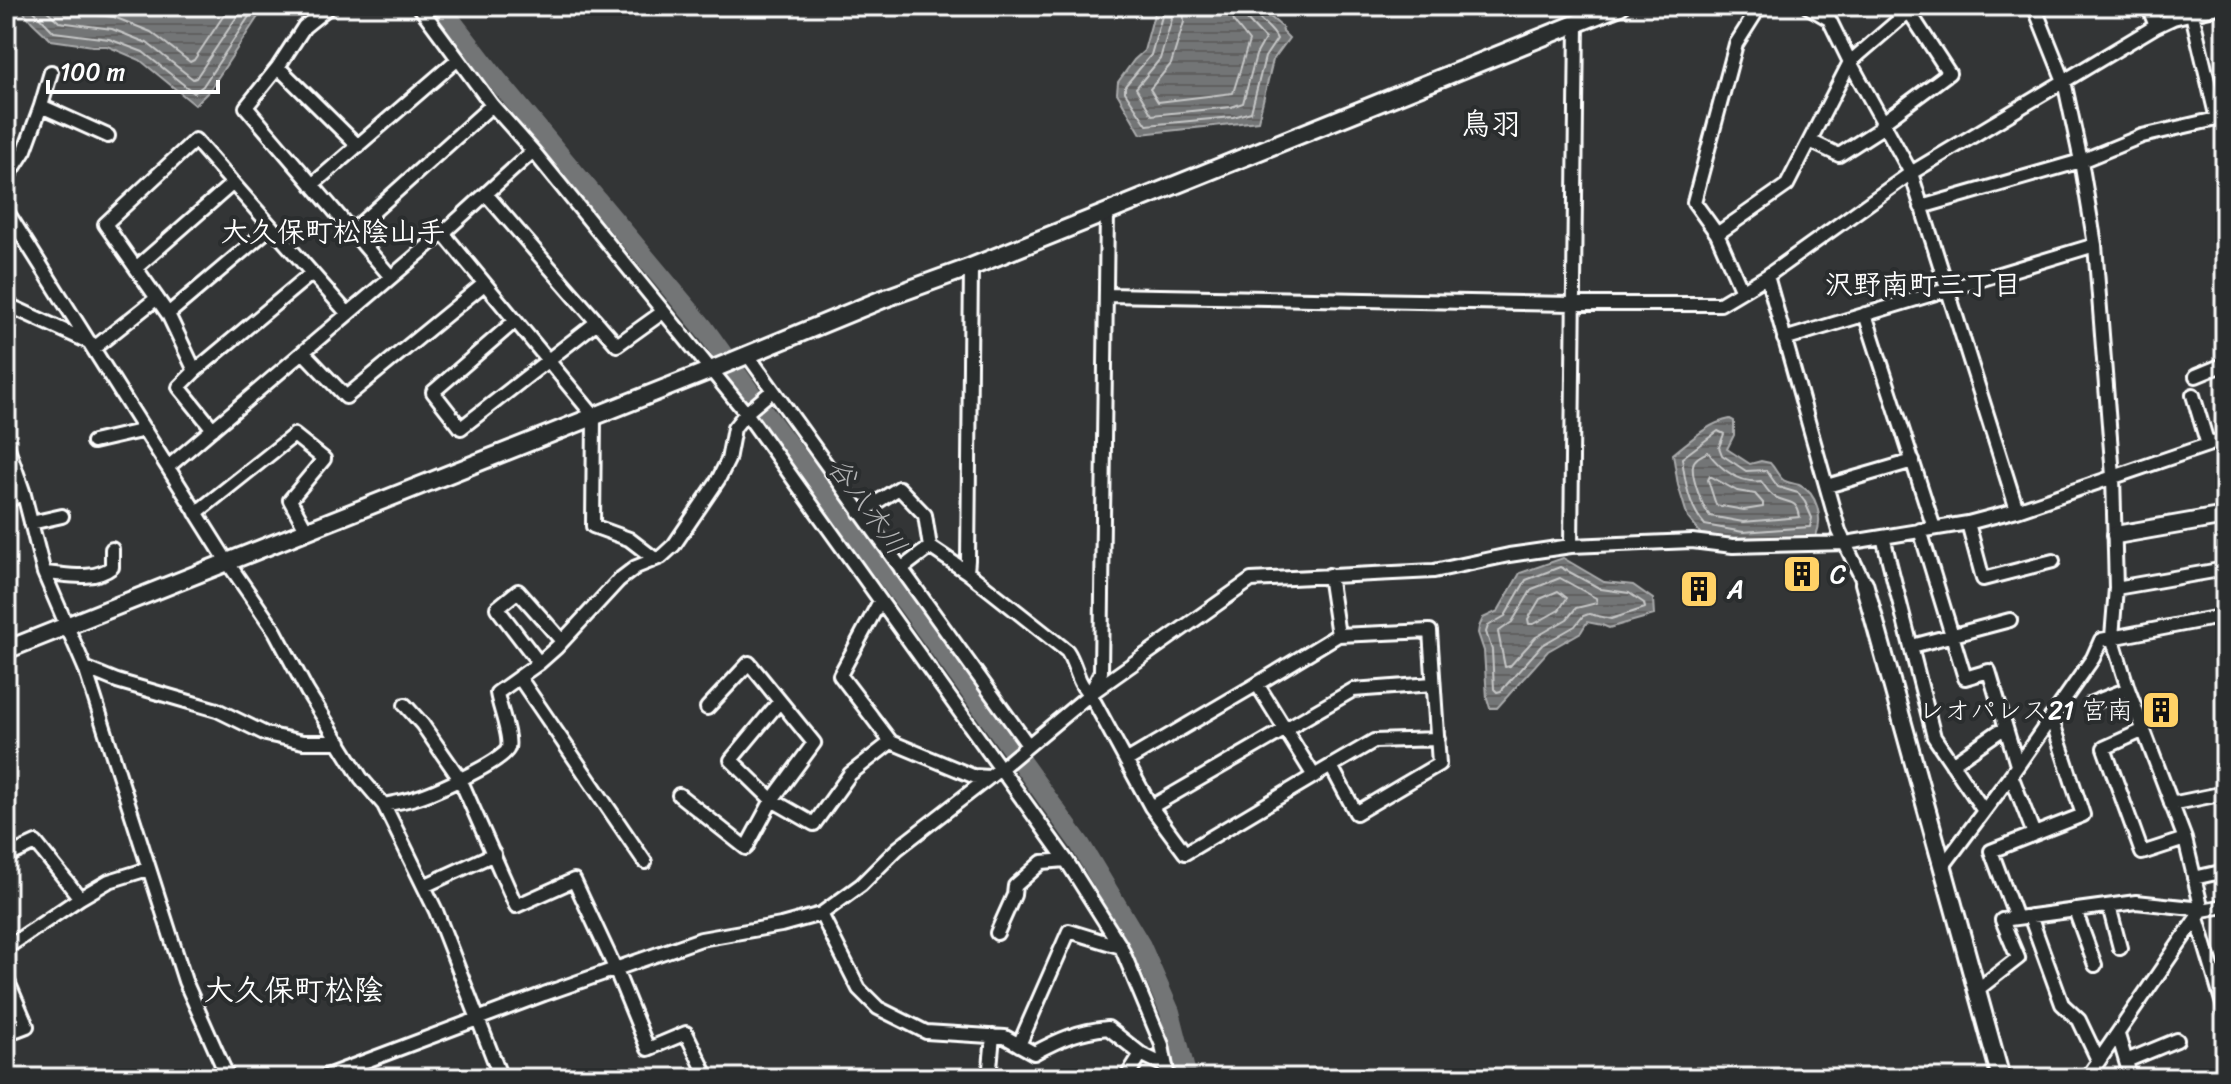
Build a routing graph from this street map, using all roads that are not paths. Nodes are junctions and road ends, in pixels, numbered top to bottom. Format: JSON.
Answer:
{"nodes":[{"id":1,"x":330,"y":6,"type":"edge"},
{"id":2,"x":419,"y":6,"type":"edge"},
{"id":3,"x":1620,"y":6,"type":"edge"},
{"id":4,"x":1760,"y":6,"type":"edge"},
{"id":5,"x":1807,"y":6,"type":"edge"},
{"id":6,"x":2034,"y":6,"type":"edge"},
{"id":7,"x":2148,"y":6,"type":"edge"},
{"id":8,"x":2222,"y":6,"type":"edge"},
{"id":9,"x":1910,"y":7,"type":"edge"},
{"id":10,"x":2192,"y":14,"type":"junction"},
{"id":11,"x":1577,"y":23,"type":"junction"},
{"id":12,"x":2156,"y":26,"type":"junction"},
{"id":13,"x":458,"y":59,"type":"junction"},
{"id":14,"x":1850,"y":62,"type":"junction"},
{"id":15,"x":278,"y":67,"type":"junction"},
{"id":16,"x":51,"y":72,"type":"dead end"},
{"id":17,"x":2064,"y":81,"type":"junction"},
{"id":18,"x":492,"y":105,"type":"junction"},
{"id":19,"x":41,"y":106,"type":"junction"},
{"id":20,"x":2221,"y":118,"type":"edge"},
{"id":21,"x":1883,"y":122,"type":"junction"},
{"id":22,"x":108,"y":136,"type":"dead end"},
{"id":23,"x":1810,"y":141,"type":"junction"},
{"id":24,"x":358,"y":146,"type":"junction"},
{"id":25,"x":533,"y":151,"type":"junction"},
{"id":26,"x":2081,"y":161,"type":"junction"},
{"id":27,"x":1911,"y":173,"type":"junction"},
{"id":28,"x":6,"y":180,"type":"edge"},
{"id":29,"x":233,"y":183,"type":"junction"},
{"id":30,"x":312,"y":185,"type":"junction"},
{"id":31,"x":486,"y":194,"type":"junction"},
{"id":32,"x":1921,"y":207,"type":"junction"},
{"id":33,"x":1107,"y":212,"type":"junction"},
{"id":34,"x":7,"y":216,"type":"edge"},
{"id":35,"x":271,"y":227,"type":"junction"},
{"id":36,"x":352,"y":231,"type":"junction"},
{"id":37,"x":443,"y":233,"type":"junction"},
{"id":38,"x":1717,"y":234,"type":"junction"},
{"id":39,"x":2095,"y":245,"type":"junction"},
{"id":40,"x":971,"y":267,"type":"junction"},
{"id":41,"x":136,"y":268,"type":"junction"},
{"id":42,"x":312,"y":273,"type":"junction"},
{"id":43,"x":1767,"y":276,"type":"junction"},
{"id":44,"x":391,"y":277,"type":"junction"},
{"id":45,"x":484,"y":284,"type":"junction"},
{"id":46,"x":1946,"y":289,"type":"junction"},
{"id":47,"x":1742,"y":291,"type":"junction"},
{"id":48,"x":1106,"y":295,"type":"junction"},
{"id":49,"x":157,"y":298,"type":"junction"},
{"id":50,"x":6,"y":304,"type":"edge"},
{"id":51,"x":1573,"y":304,"type":"junction"},
{"id":52,"x":663,"y":312,"type":"junction"},
{"id":53,"x":168,"y":314,"type":"junction"},
{"id":54,"x":348,"y":314,"type":"junction"},
{"id":55,"x":1865,"y":314,"type":"junction"},
{"id":56,"x":515,"y":321,"type":"junction"},
{"id":57,"x":597,"y":322,"type":"junction"},
{"id":58,"x":1784,"y":339,"type":"junction"},
{"id":59,"x":92,"y":346,"type":"junction"},
{"id":60,"x":303,"y":352,"type":"junction"},
{"id":61,"x":747,"y":354,"type":"junction"},
{"id":62,"x":548,"y":360,"type":"junction"},
{"id":63,"x":2225,"y":364,"type":"edge"},
{"id":64,"x":711,"y":370,"type":"junction"},
{"id":65,"x":195,"y":371,"type":"junction"},
{"id":66,"x":2196,"y":376,"type":"dead end"},
{"id":67,"x":772,"y":391,"type":"junction"},
{"id":68,"x":2193,"y":395,"type":"dead end"},
{"id":69,"x":746,"y":413,"type":"junction"},
{"id":70,"x":594,"y":416,"type":"junction"},
{"id":71,"x":213,"y":429,"type":"junction"},
{"id":72,"x":145,"y":430,"type":"junction"},
{"id":73,"x":6,"y":442,"type":"edge"},
{"id":74,"x":93,"y":442,"type":"dead end"},
{"id":75,"x":2224,"y":443,"type":"edge"},
{"id":76,"x":2208,"y":445,"type":"junction"},
{"id":77,"x":1913,"y":461,"type":"junction"},
{"id":78,"x":168,"y":467,"type":"junction"},
{"id":79,"x":2113,"y":476,"type":"junction"},
{"id":80,"x":1827,"y":486,"type":"junction"},
{"id":81,"x":23,"y":491,"type":"junction"},
{"id":82,"x":6,"y":503,"type":"edge"},
{"id":83,"x":2017,"y":510,"type":"junction"},
{"id":84,"x":196,"y":513,"type":"junction"},
{"id":85,"x":860,"y":513,"type":"junction"},
{"id":86,"x":62,"y":516,"type":"dead end"},
{"id":87,"x":2225,"y":516,"type":"edge"},
{"id":88,"x":31,"y":523,"type":"junction"},
{"id":89,"x":1968,"y":523,"type":"junction"},
{"id":90,"x":1934,"y":528,"type":"junction"},
{"id":91,"x":1920,"y":530,"type":"junction"},
{"id":92,"x":307,"y":531,"type":"junction"},
{"id":93,"x":2116,"y":535,"type":"junction"},
{"id":94,"x":1883,"y":537,"type":"junction"},
{"id":95,"x":1846,"y":543,"type":"junction"},
{"id":96,"x":1571,"y":546,"type":"junction"},
{"id":97,"x":930,"y":547,"type":"junction"},
{"id":98,"x":112,"y":549,"type":"dead end"},
{"id":99,"x":655,"y":559,"type":"junction"},
{"id":100,"x":2053,"y":561,"type":"dead end"},
{"id":101,"x":228,"y":563,"type":"junction"},
{"id":102,"x":901,"y":569,"type":"junction"},
{"id":103,"x":2225,"y":569,"type":"edge"},
{"id":104,"x":967,"y":572,"type":"junction"},
{"id":105,"x":44,"y":573,"type":"junction"},
{"id":106,"x":1329,"y":575,"type":"junction"},
{"id":107,"x":1864,"y":583,"type":"joint"},
{"id":108,"x":2116,"y":588,"type":"junction"},
{"id":109,"x":880,"y":601,"type":"junction"},
{"id":110,"x":2225,"y":616,"type":"edge"},
{"id":111,"x":2010,"y":620,"type":"dead end"},
{"id":112,"x":66,"y":626,"type":"junction"},
{"id":113,"x":1338,"y":635,"type":"junction"},
{"id":114,"x":1952,"y":635,"type":"junction"},
{"id":115,"x":2112,"y":637,"type":"junction"},
{"id":116,"x":562,"y":641,"type":"junction"},
{"id":117,"x":1912,"y":646,"type":"junction"},
{"id":118,"x":6,"y":650,"type":"edge"},
{"id":119,"x":539,"y":663,"type":"junction"},
{"id":120,"x":85,"y":668,"type":"junction"},
{"id":121,"x":519,"y":677,"type":"junction"},
{"id":122,"x":1257,"y":684,"type":"junction"},
{"id":123,"x":1433,"y":684,"type":"junction"},
{"id":124,"x":2128,"y":689,"type":"junction"},
{"id":125,"x":1090,"y":694,"type":"junction"},
{"id":126,"x":780,"y":701,"type":"junction"},
{"id":127,"x":2092,"y":703,"type":"dead end"},
{"id":128,"x":405,"y":705,"type":"dead end"},
{"id":129,"x":707,"y":708,"type":"dead end"},
{"id":130,"x":2051,"y":717,"type":"junction"},
{"id":131,"x":1285,"y":729,"type":"junction"},
{"id":132,"x":2006,"y":729,"type":"junction"},
{"id":133,"x":2144,"y":730,"type":"junction"},
{"id":134,"x":1438,"y":739,"type":"junction"},
{"id":135,"x":340,"y":742,"type":"junction"},
{"id":136,"x":891,"y":742,"type":"junction"},
{"id":137,"x":1028,"y":745,"type":"junction"},
{"id":138,"x":1126,"y":761,"type":"junction"},
{"id":139,"x":1952,"y":764,"type":"junction"},
{"id":140,"x":1331,"y":766,"type":"junction"},
{"id":141,"x":2014,"y":770,"type":"junction"},
{"id":142,"x":995,"y":773,"type":"junction"},
{"id":143,"x":1314,"y":776,"type":"junction"},
{"id":144,"x":460,"y":779,"type":"junction"},
{"id":145,"x":2225,"y":793,"type":"edge"},
{"id":146,"x":679,"y":795,"type":"dead end"},
{"id":147,"x":772,"y":800,"type":"junction"},
{"id":148,"x":2171,"y":804,"type":"junction"},
{"id":149,"x":384,"y":805,"type":"junction"},
{"id":150,"x":1151,"y":807,"type":"junction"},
{"id":151,"x":1984,"y":811,"type":"junction"},
{"id":152,"x":2034,"y":834,"type":"junction"},
{"id":153,"x":2185,"y":839,"type":"junction"},
{"id":154,"x":8,"y":854,"type":"edge"},
{"id":155,"x":494,"y":854,"type":"junction"},
{"id":156,"x":1066,"y":860,"type":"junction"},
{"id":157,"x":645,"y":862,"type":"dead end"},
{"id":158,"x":1943,"y":866,"type":"junction"},
{"id":159,"x":148,"y":869,"type":"junction"},
{"id":160,"x":2225,"y":871,"type":"edge"},
{"id":161,"x":2194,"y":878,"type":"junction"},
{"id":162,"x":424,"y":886,"type":"junction"},
{"id":163,"x":80,"y":898,"type":"junction"},
{"id":164,"x":2109,"y":906,"type":"junction"},
{"id":165,"x":2225,"y":906,"type":"edge"},
{"id":166,"x":2075,"y":910,"type":"junction"},
{"id":167,"x":821,"y":914,"type":"junction"},
{"id":168,"x":2200,"y":914,"type":"junction"},
{"id":169,"x":2030,"y":916,"type":"junction"},
{"id":170,"x":2016,"y":918,"type":"junction"},
{"id":171,"x":997,"y":933,"type":"dead end"},
{"id":172,"x":1121,"y":947,"type":"junction"},
{"id":173,"x":6,"y":948,"type":"edge"},
{"id":174,"x":2120,"y":948,"type":"dead end"},
{"id":175,"x":2095,"y":965,"type":"dead end"},
{"id":176,"x":615,"y":968,"type":"junction"},
{"id":177,"x":6,"y":977,"type":"edge"},
{"id":178,"x":1977,"y":990,"type":"junction"},
{"id":179,"x":2225,"y":1011,"type":"edge"},
{"id":180,"x":477,"y":1019,"type":"junction"},
{"id":181,"x":6,"y":1034,"type":"edge"},
{"id":182,"x":2118,"y":1035,"type":"junction"},
{"id":183,"x":993,"y":1036,"type":"junction"},
{"id":184,"x":2177,"y":1040,"type":"dead end"},
{"id":185,"x":1019,"y":1045,"type":"junction"},
{"id":186,"x":1141,"y":1054,"type":"junction"},
{"id":187,"x":2098,"y":1060,"type":"junction"},
{"id":188,"x":2126,"y":1061,"type":"junction"},
{"id":189,"x":1167,"y":1072,"type":"edge"},
{"id":190,"x":228,"y":1078,"type":"edge"},
{"id":191,"x":321,"y":1078,"type":"edge"},
{"id":192,"x":501,"y":1078,"type":"edge"},
{"id":193,"x":708,"y":1078,"type":"edge"},
{"id":194,"x":989,"y":1078,"type":"edge"},
{"id":195,"x":1126,"y":1078,"type":"edge"},
{"id":196,"x":2001,"y":1078,"type":"edge"},
{"id":197,"x":2087,"y":1078,"type":"edge"},
{"id":198,"x":2131,"y":1078,"type":"edge"}],
"edges":[{"from":1,"to":15,"type":"street"},
{"from":2,"to":13,"type":"street"},
{"from":3,"to":11,"type":"street"},
{"from":4,"to":38,"type":"street"},
{"from":5,"to":14,"type":"street"},
{"from":6,"to":17,"type":"street"},
{"from":7,"to":12,"type":"street"},
{"from":8,"to":10,"type":"street"},
{"from":9,"to":14,"type":"street"},
{"from":9,"to":21,"type":"street"},
{"from":10,"to":12,"type":"street"},
{"from":10,"to":20,"type":"street"},
{"from":11,"to":33,"type":"street"},
{"from":11,"to":51,"type":"street"},
{"from":12,"to":17,"type":"street"},
{"from":13,"to":18,"type":"street"},
{"from":13,"to":24,"type":"street"},
{"from":14,"to":21,"type":"street"},
{"from":14,"to":23,"type":"street"},
{"from":15,"to":24,"type":"street"},
{"from":15,"to":30,"type":"street"},
{"from":16,"to":19,"type":"street"},
{"from":17,"to":26,"type":"street"},
{"from":17,"to":27,"type":"street"},
{"from":18,"to":25,"type":"street"},
{"from":18,"to":36,"type":"street"},
{"from":19,"to":22,"type":"street"},
{"from":19,"to":28,"type":"street"},
{"from":20,"to":26,"type":"street"},
{"from":21,"to":23,"type":"street"},
{"from":21,"to":27,"type":"street"},
{"from":23,"to":38,"type":"street"},
{"from":24,"to":30,"type":"street"},
{"from":25,"to":31,"type":"street"},
{"from":25,"to":52,"type":"street"},
{"from":26,"to":32,"type":"street"},
{"from":26,"to":39,"type":"street"},
{"from":27,"to":32,"type":"street"},
{"from":27,"to":43,"type":"street"},
{"from":29,"to":35,"type":"street"},
{"from":29,"to":41,"type":"street"},
{"from":29,"to":41,"type":"street"},
{"from":30,"to":36,"type":"street"},
{"from":31,"to":37,"type":"street"},
{"from":31,"to":57,"type":"street"},
{"from":32,"to":46,"type":"street"},
{"from":33,"to":40,"type":"street"},
{"from":33,"to":48,"type":"street"},
{"from":34,"to":59,"type":"street"},
{"from":35,"to":42,"type":"street"},
{"from":35,"to":53,"type":"street"},
{"from":36,"to":44,"type":"street"},
{"from":37,"to":44,"type":"street"},
{"from":37,"to":45,"type":"street"},
{"from":38,"to":47,"type":"street"},
{"from":39,"to":46,"type":"street"},
{"from":39,"to":79,"type":"street"},
{"from":40,"to":61,"type":"street"},
{"from":40,"to":104,"type":"street"},
{"from":41,"to":49,"type":"street"},
{"from":42,"to":54,"type":"street"},
{"from":42,"to":65,"type":"street"},
{"from":43,"to":47,"type":"street"},
{"from":43,"to":58,"type":"street"},
{"from":44,"to":54,"type":"street"},
{"from":45,"to":56,"type":"street"},
{"from":45,"to":60,"type":"street"},
{"from":46,"to":55,"type":"street"},
{"from":46,"to":83,"type":"street"},
{"from":47,"to":51,"type":"street"},
{"from":48,"to":51,"type":"street"},
{"from":48,"to":125,"type":"street"},
{"from":49,"to":53,"type":"street"},
{"from":49,"to":59,"type":"street"},
{"from":50,"to":59,"type":"street"},
{"from":51,"to":96,"type":"street"},
{"from":52,"to":57,"type":"street"},
{"from":52,"to":64,"type":"street"},
{"from":53,"to":65,"type":"street"},
{"from":54,"to":60,"type":"street"},
{"from":55,"to":58,"type":"street"},
{"from":55,"to":77,"type":"street"},
{"from":56,"to":62,"type":"street"},
{"from":56,"to":62,"type":"street"},
{"from":57,"to":62,"type":"street"},
{"from":58,"to":80,"type":"street"},
{"from":59,"to":72,"type":"street"},
{"from":60,"to":71,"type":"street"},
{"from":61,"to":64,"type":"street"},
{"from":61,"to":67,"type":"street"},
{"from":62,"to":70,"type":"street"},
{"from":63,"to":66,"type":"street"},
{"from":64,"to":69,"type":"street"},
{"from":64,"to":70,"type":"street"},
{"from":65,"to":71,"type":"street"},
{"from":67,"to":69,"type":"street"},
{"from":67,"to":85,"type":"street"},
{"from":68,"to":76,"type":"street"},
{"from":69,"to":99,"type":"street"},
{"from":69,"to":109,"type":"street"},
{"from":70,"to":92,"type":"street"},
{"from":70,"to":99,"type":"street"},
{"from":71,"to":78,"type":"street"},
{"from":72,"to":74,"type":"street"},
{"from":72,"to":78,"type":"street"},
{"from":73,"to":81,"type":"street"},
{"from":75,"to":76,"type":"street"},
{"from":76,"to":79,"type":"street"},
{"from":77,"to":80,"type":"street"},
{"from":77,"to":90,"type":"street"},
{"from":78,"to":84,"type":"street"},
{"from":79,"to":83,"type":"street"},
{"from":79,"to":93,"type":"street"},
{"from":80,"to":95,"type":"street"},
{"from":81,"to":82,"type":"street"},
{"from":81,"to":88,"type":"street"},
{"from":83,"to":89,"type":"street"},
{"from":84,"to":92,"type":"street"},
{"from":84,"to":101,"type":"street"},
{"from":85,"to":97,"type":"street"},
{"from":85,"to":102,"type":"street"},
{"from":86,"to":88,"type":"street"},
{"from":87,"to":93,"type":"street"},
{"from":88,"to":105,"type":"street"},
{"from":89,"to":90,"type":"street"},
{"from":89,"to":100,"type":"street"},
{"from":90,"to":91,"type":"street"},
{"from":91,"to":94,"type":"street"},
{"from":91,"to":114,"type":"street"},
{"from":92,"to":101,"type":"street"},
{"from":93,"to":108,"type":"street"},
{"from":94,"to":95,"type":"street"},
{"from":94,"to":117,"type":"street"},
{"from":95,"to":96,"type":"street"},
{"from":95,"to":107,"type":"street"},
{"from":96,"to":106,"type":"street"},
{"from":97,"to":102,"type":"street"},
{"from":97,"to":104,"type":"street"},
{"from":98,"to":105,"type":"street"},
{"from":99,"to":116,"type":"street"},
{"from":101,"to":112,"type":"street"},
{"from":101,"to":135,"type":"street"},
{"from":102,"to":137,"type":"street"},
{"from":103,"to":108,"type":"street"},
{"from":104,"to":125,"type":"street"},
{"from":105,"to":112,"type":"street"},
{"from":106,"to":113,"type":"street"},
{"from":106,"to":125,"type":"street"},
{"from":107,"to":158,"type":"street"},
{"from":108,"to":115,"type":"street"},
{"from":109,"to":136,"type":"street"},
{"from":109,"to":142,"type":"street"},
{"from":110,"to":115,"type":"street"},
{"from":111,"to":114,"type":"street"},
{"from":112,"to":118,"type":"street"},
{"from":112,"to":120,"type":"street"},
{"from":113,"to":122,"type":"street"},
{"from":113,"to":123,"type":"street"},
{"from":114,"to":117,"type":"street"},
{"from":114,"to":132,"type":"street"},
{"from":115,"to":124,"type":"street"},
{"from":115,"to":130,"type":"street"},
{"from":116,"to":119,"type":"street"},
{"from":116,"to":119,"type":"street"},
{"from":117,"to":139,"type":"street"},
{"from":119,"to":121,"type":"street"},
{"from":120,"to":135,"type":"street"},
{"from":120,"to":159,"type":"street"},
{"from":121,"to":144,"type":"street"},
{"from":121,"to":157,"type":"street"},
{"from":122,"to":131,"type":"street"},
{"from":122,"to":138,"type":"street"},
{"from":123,"to":131,"type":"street"},
{"from":123,"to":134,"type":"street"},
{"from":124,"to":127,"type":"street"},
{"from":124,"to":133,"type":"street"},
{"from":125,"to":137,"type":"street"},
{"from":125,"to":138,"type":"street"},
{"from":126,"to":129,"type":"street"},
{"from":126,"to":147,"type":"street"},
{"from":126,"to":147,"type":"street"},
{"from":128,"to":144,"type":"street"},
{"from":130,"to":141,"type":"street"},
{"from":130,"to":152,"type":"street"},
{"from":131,"to":143,"type":"street"},
{"from":131,"to":150,"type":"street"},
{"from":132,"to":139,"type":"street"},
{"from":132,"to":141,"type":"street"},
{"from":133,"to":148,"type":"street"},
{"from":133,"to":153,"type":"street"},
{"from":134,"to":140,"type":"street"},
{"from":134,"to":140,"type":"street"},
{"from":135,"to":149,"type":"street"},
{"from":136,"to":142,"type":"street"},
{"from":136,"to":147,"type":"street"},
{"from":137,"to":142,"type":"street"},
{"from":138,"to":150,"type":"street"},
{"from":139,"to":151,"type":"street"},
{"from":140,"to":143,"type":"street"},
{"from":141,"to":151,"type":"street"},
{"from":141,"to":152,"type":"street"},
{"from":142,"to":156,"type":"street"},
{"from":142,"to":167,"type":"street"},
{"from":143,"to":150,"type":"street"},
{"from":144,"to":149,"type":"street"},
{"from":144,"to":155,"type":"street"},
{"from":145,"to":148,"type":"street"},
{"from":146,"to":147,"type":"street"},
{"from":148,"to":153,"type":"street"},
{"from":149,"to":162,"type":"street"},
{"from":151,"to":158,"type":"street"},
{"from":152,"to":170,"type":"street"},
{"from":153,"to":161,"type":"street"},
{"from":154,"to":163,"type":"street"},
{"from":155,"to":162,"type":"street"},
{"from":155,"to":176,"type":"street"},
{"from":156,"to":171,"type":"street"},
{"from":156,"to":172,"type":"street"},
{"from":158,"to":178,"type":"street"},
{"from":159,"to":163,"type":"street"},
{"from":159,"to":190,"type":"street"},
{"from":160,"to":161,"type":"street"},
{"from":161,"to":168,"type":"street"},
{"from":162,"to":180,"type":"street"},
{"from":163,"to":173,"type":"street"},
{"from":164,"to":166,"type":"street"},
{"from":164,"to":168,"type":"street"},
{"from":164,"to":174,"type":"street"},
{"from":165,"to":168,"type":"street"},
{"from":166,"to":169,"type":"street"},
{"from":166,"to":175,"type":"street"},
{"from":167,"to":176,"type":"street"},
{"from":167,"to":183,"type":"street"},
{"from":168,"to":179,"type":"street"},
{"from":168,"to":182,"type":"street"},
{"from":169,"to":170,"type":"street"},
{"from":169,"to":187,"type":"street"},
{"from":170,"to":178,"type":"street"},
{"from":172,"to":185,"type":"street"},
{"from":172,"to":189,"type":"street"},
{"from":176,"to":180,"type":"street"},
{"from":176,"to":193,"type":"street"},
{"from":177,"to":181,"type":"street"},
{"from":178,"to":196,"type":"street"},
{"from":180,"to":191,"type":"street"},
{"from":180,"to":192,"type":"street"},
{"from":182,"to":187,"type":"street"},
{"from":182,"to":188,"type":"street"},
{"from":183,"to":185,"type":"street"},
{"from":183,"to":194,"type":"street"},
{"from":184,"to":188,"type":"street"},
{"from":185,"to":186,"type":"street"},
{"from":186,"to":189,"type":"street"},
{"from":186,"to":195,"type":"street"},
{"from":187,"to":197,"type":"street"},
{"from":188,"to":198,"type":"street"}]}
